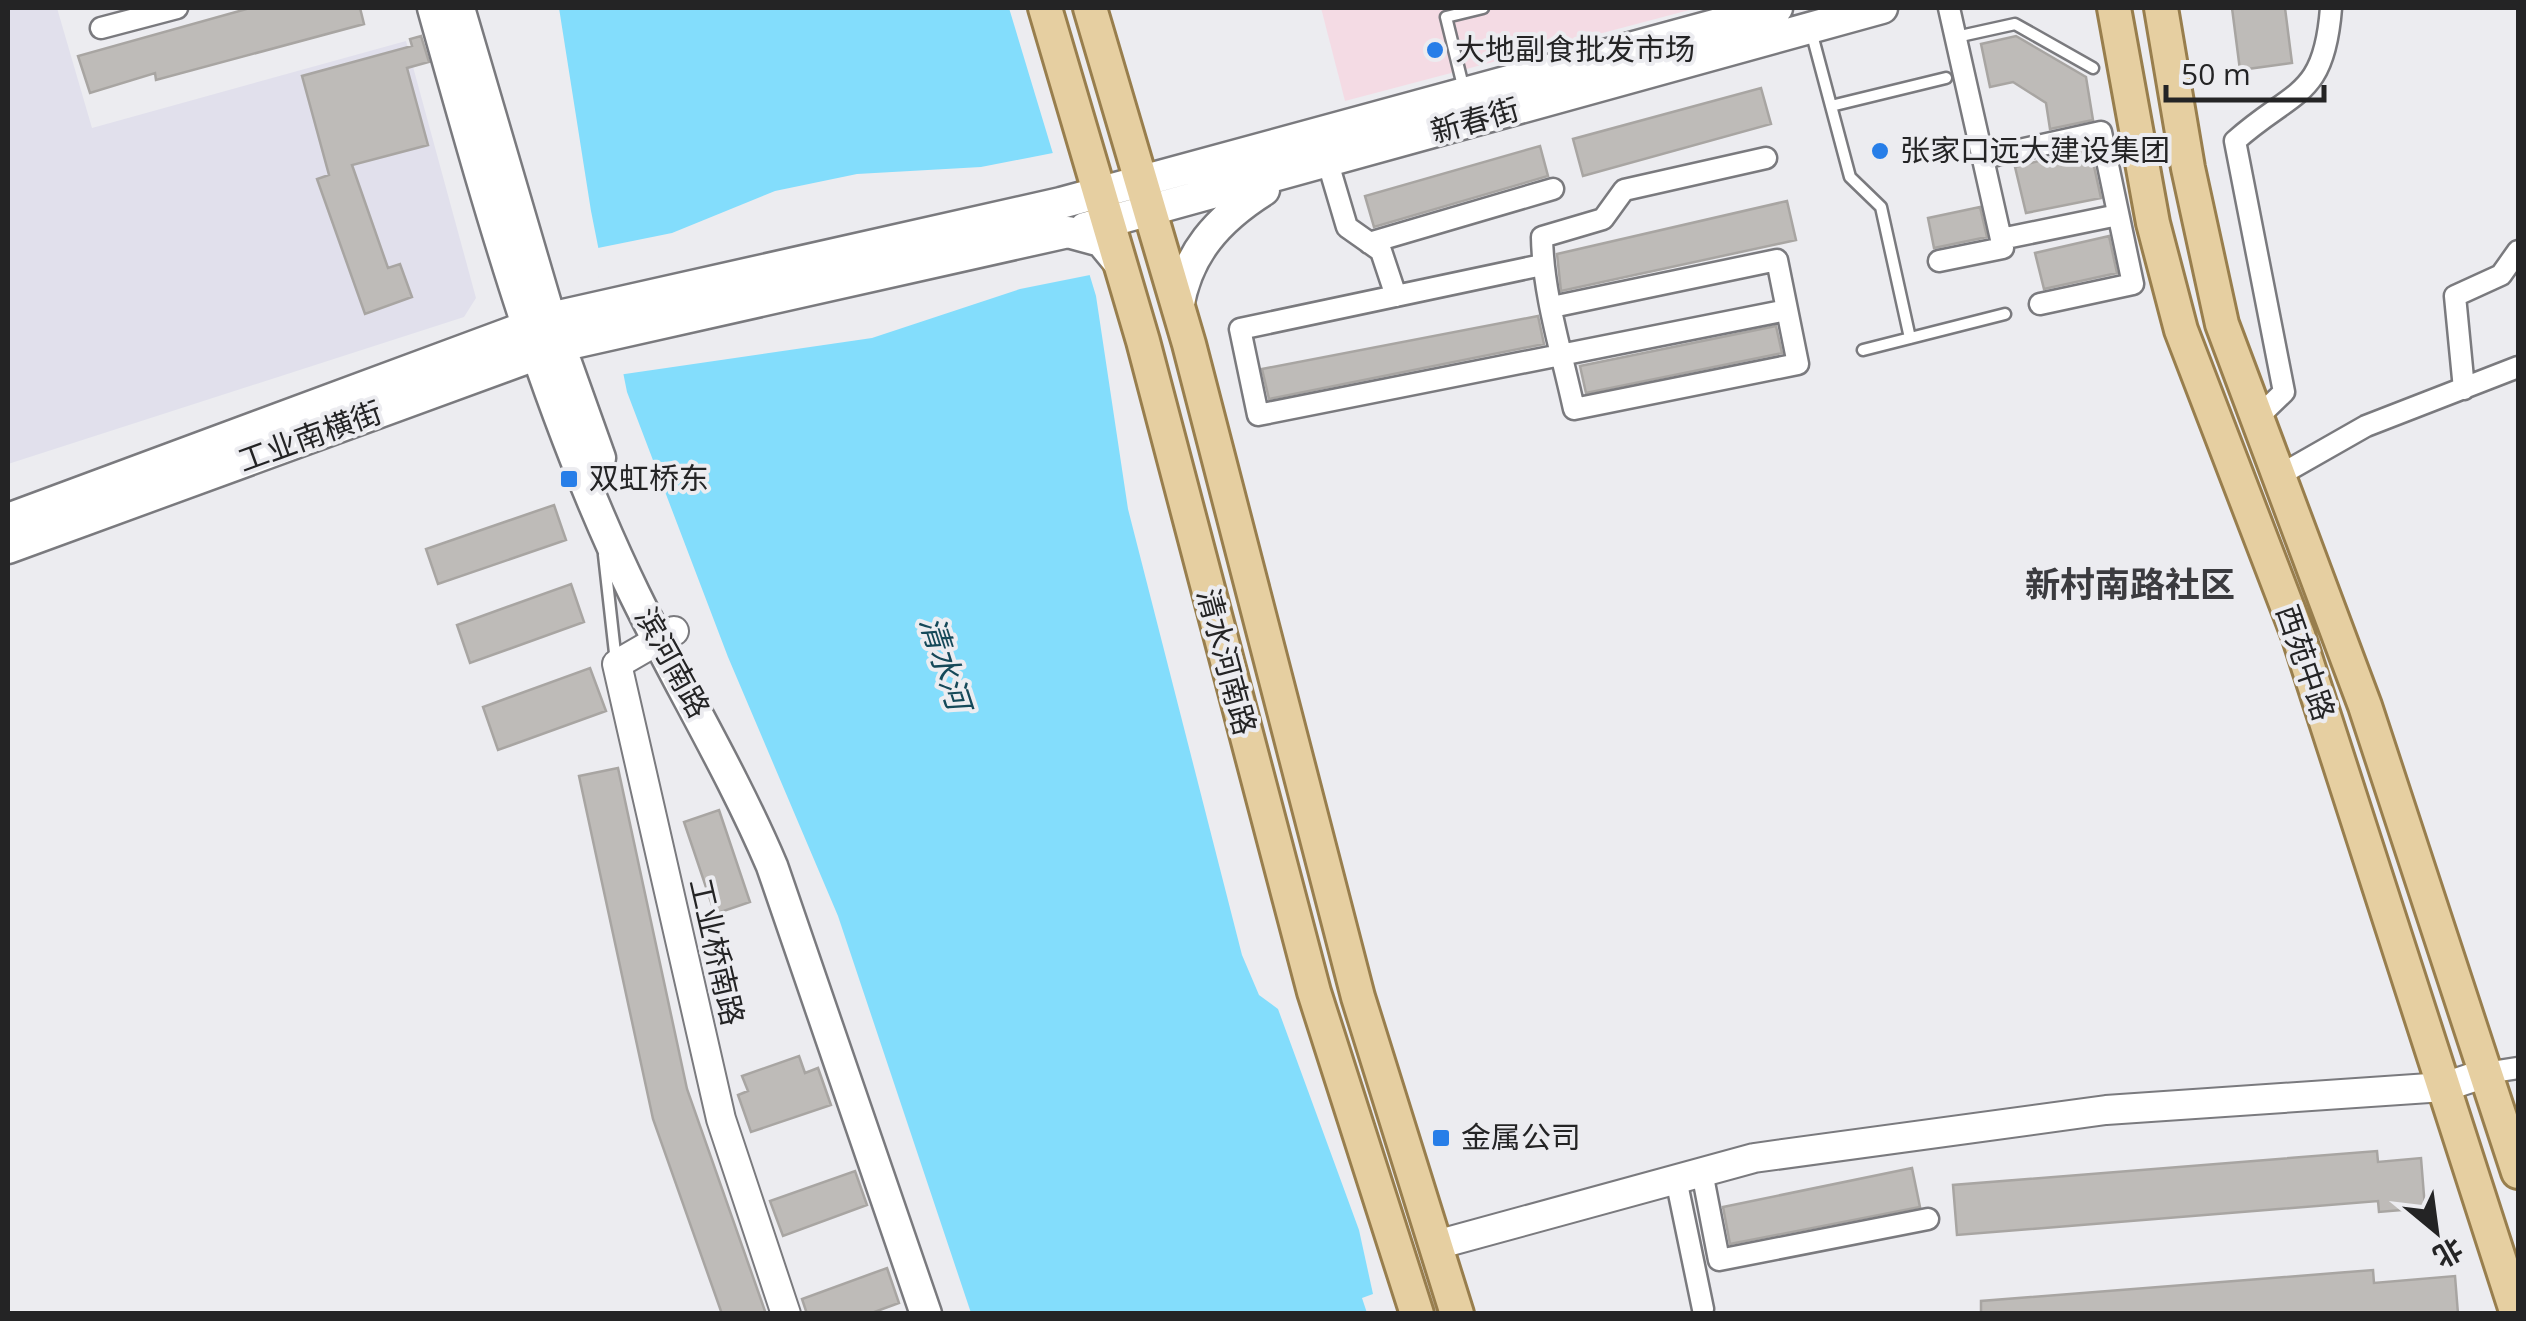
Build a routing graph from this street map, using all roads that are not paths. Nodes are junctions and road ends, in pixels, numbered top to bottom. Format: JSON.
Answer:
{"nodes":[{"id":1,"x":177,"y":8,"type":"edge"},
{"id":2,"x":432,"y":8,"type":"edge"},
{"id":3,"x":459,"y":8,"type":"edge"},
{"id":4,"x":1044,"y":8,"type":"edge"},
{"id":5,"x":1090,"y":8,"type":"edge"},
{"id":6,"x":1483,"y":8,"type":"edge"},
{"id":7,"x":1882,"y":8,"type":"edge"},
{"id":8,"x":1949,"y":8,"type":"edge"},
{"id":9,"x":2114,"y":8,"type":"edge"},
{"id":10,"x":2161,"y":8,"type":"edge"},
{"id":11,"x":2331,"y":8,"type":"edge"},
{"id":12,"x":1762,"y":9,"type":"edge"},
{"id":13,"x":100,"y":28,"type":"dead end"},
{"id":14,"x":1810,"y":28,"type":"junction"},
{"id":15,"x":1956,"y":37,"type":"junction"},
{"id":16,"x":2092,"y":68,"type":"dead end"},
{"id":17,"x":1946,"y":78,"type":"dead end"},
{"id":18,"x":1465,"y":92,"type":"junction"},
{"id":19,"x":1831,"y":106,"type":"junction"},
{"id":20,"x":1122,"y":115,"type":"junction"},
{"id":21,"x":1087,"y":153,"type":"junction"},
{"id":22,"x":1766,"y":158,"type":"dead end"},
{"id":23,"x":1983,"y":158,"type":"junction"},
{"id":24,"x":1328,"y":162,"type":"junction"},
{"id":25,"x":1196,"y":165,"type":"junction"},
{"id":26,"x":1288,"y":174,"type":"junction"},
{"id":27,"x":1553,"y":189,"type":"dead end"},
{"id":28,"x":1145,"y":196,"type":"junction"},
{"id":29,"x":1103,"y":207,"type":"junction"},
{"id":30,"x":2118,"y":214,"type":"junction"},
{"id":31,"x":1064,"y":218,"type":"junction"},
{"id":32,"x":2001,"y":238,"type":"junction"},
{"id":33,"x":1369,"y":243,"type":"junction"},
{"id":34,"x":2518,"y":251,"type":"edge"},
{"id":35,"x":1939,"y":260,"type":"dead end"},
{"id":36,"x":1120,"y":264,"type":"junction"},
{"id":37,"x":1542,"y":265,"type":"junction"},
{"id":38,"x":1396,"y":296,"type":"junction"},
{"id":39,"x":2040,"y":304,"type":"dead end"},
{"id":40,"x":1552,"y":307,"type":"junction"},
{"id":41,"x":1178,"y":308,"type":"junction"},
{"id":42,"x":1788,"y":310,"type":"junction"},
{"id":43,"x":2005,"y":314,"type":"dead end"},
{"id":44,"x":543,"y":336,"type":"junction"},
{"id":45,"x":1910,"y":338,"type":"junction"},
{"id":46,"x":1863,"y":350,"type":"dead end"},
{"id":47,"x":1562,"y":357,"type":"junction"},
{"id":48,"x":2518,"y":367,"type":"edge"},
{"id":49,"x":2464,"y":389,"type":"junction"},
{"id":50,"x":2258,"y":418,"type":"junction"},
{"id":51,"x":2280,"y":475,"type":"junction"},
{"id":52,"x":594,"y":500,"type":"junction"},
{"id":53,"x":8,"y":519,"type":"edge"},
{"id":54,"x":8,"y":548,"type":"edge"},
{"id":55,"x":667,"y":635,"type":"junction"},
{"id":56,"x":616,"y":664,"type":"junction"},
{"id":57,"x":2518,"y":1068,"type":"edge"},
{"id":58,"x":2486,"y":1073,"type":"junction"},
{"id":59,"x":2444,"y":1087,"type":"junction"},
{"id":60,"x":2518,"y":1172,"type":"edge"},
{"id":61,"x":1689,"y":1175,"type":"junction"},
{"id":62,"x":1928,"y":1219,"type":"dead end"},
{"id":63,"x":1436,"y":1244,"type":"junction"},
{"id":64,"x":1703,"y":1310,"type":"dead end"},
{"id":65,"x":786,"y":1314,"type":"edge"},
{"id":66,"x":926,"y":1314,"type":"edge"},
{"id":67,"x":941,"y":1314,"type":"edge"},
{"id":68,"x":1417,"y":1314,"type":"edge"},
{"id":69,"x":1457,"y":1314,"type":"edge"},
{"id":70,"x":2517,"y":1314,"type":"edge"}],
"edges":[{"from":1,"to":13,"type":"street"},
{"from":2,"to":44,"type":"main road","name":"滨河南路"},
{"from":3,"to":44,"type":"main road","name":"滨河南路"},
{"from":4,"to":21,"type":"main road","name":"清水河南路"},
{"from":5,"to":20,"type":"main road","name":"清水河南路"},
{"from":6,"to":18,"type":"lane"},
{"from":7,"to":14,"type":"main road","name":"新春街"},
{"from":8,"to":15,"type":"street"},
{"from":9,"to":59,"type":"main road","name":"西苑中路"},
{"from":10,"to":50,"type":"main road","name":"西苑中路"},
{"from":11,"to":50,"type":"street"},
{"from":12,"to":18,"type":"main road","name":"新春街"},
{"from":14,"to":19,"type":"lane"},
{"from":14,"to":24,"type":"main road","name":"新春街"},
{"from":15,"to":16,"type":"lane"},
{"from":15,"to":23,"type":"street"},
{"from":17,"to":19,"type":"lane"},
{"from":18,"to":25,"type":"main road","name":"新春街"},
{"from":19,"to":45,"type":"lane"},
{"from":20,"to":25,"type":"main road"},
{"from":20,"to":28,"type":"main road","name":"清水河南路"},
{"from":21,"to":29,"type":"main road","name":"清水河南路"},
{"from":21,"to":31,"type":"main road"},
{"from":22,"to":37,"type":"street"},
{"from":23,"to":30,"type":"street"},
{"from":23,"to":32,"type":"street"},
{"from":24,"to":26,"type":"main road","name":"新春街"},
{"from":24,"to":33,"type":"street"},
{"from":25,"to":28,"type":"main road","name":"新春街"},
{"from":26,"to":28,"type":"main road","name":"新春街"},
{"from":26,"to":41,"type":"main road"},
{"from":27,"to":33,"type":"street"},
{"from":28,"to":29,"type":"main road","name":"新春街"},
{"from":28,"to":41,"type":"main road","name":"清水河南路"},
{"from":29,"to":31,"type":"main road","name":"新春街"},
{"from":29,"to":36,"type":"main road","name":"清水河南路"},
{"from":30,"to":32,"type":"street"},
{"from":30,"to":39,"type":"street"},
{"from":31,"to":36,"type":"main road"},
{"from":31,"to":44,"type":"main road","name":"工业南横街"},
{"from":31,"to":44,"type":"main road","name":"工业南横街"},
{"from":32,"to":35,"type":"street"},
{"from":33,"to":38,"type":"street"},
{"from":34,"to":49,"type":"street"},
{"from":36,"to":68,"type":"main road","name":"清水河南路"},
{"from":37,"to":38,"type":"street"},
{"from":37,"to":40,"type":"street"},
{"from":38,"to":47,"type":"street"},
{"from":40,"to":42,"type":"street"},
{"from":40,"to":47,"type":"street"},
{"from":41,"to":63,"type":"main road","name":"清水河南路"},
{"from":42,"to":47,"type":"street"},
{"from":42,"to":47,"type":"street"},
{"from":43,"to":45,"type":"lane"},
{"from":44,"to":52,"type":"main road","name":"滨河南路"},
{"from":44,"to":53,"type":"main road","name":"工业南横街"},
{"from":44,"to":54,"type":"main road","name":"工业南横街"},
{"from":44,"to":55,"type":"main road","name":"滨河南路"},
{"from":45,"to":46,"type":"lane"},
{"from":48,"to":49,"type":"street"},
{"from":49,"to":51,"type":"street"},
{"from":50,"to":51,"type":"main road","name":"西苑中路"},
{"from":51,"to":58,"type":"main road","name":"西苑中路"},
{"from":52,"to":55,"type":"main road","name":"滨河南路"},
{"from":52,"to":56,"type":"lane"},
{"from":55,"to":56,"type":"street"},
{"from":55,"to":66,"type":"main road","name":"滨河南路"},
{"from":55,"to":67,"type":"main road","name":"滨河南路"},
{"from":56,"to":65,"type":"street","name":"工业桥南路"},
{"from":57,"to":58,"type":"street"},
{"from":58,"to":59,"type":"street"},
{"from":58,"to":60,"type":"main road","name":"西苑中路"},
{"from":59,"to":61,"type":"street"},
{"from":59,"to":70,"type":"main road","name":"西苑中路"},
{"from":61,"to":62,"type":"street"},
{"from":61,"to":63,"type":"street"},
{"from":61,"to":64,"type":"street"},
{"from":63,"to":69,"type":"main road","name":"清水河南路"}]}
